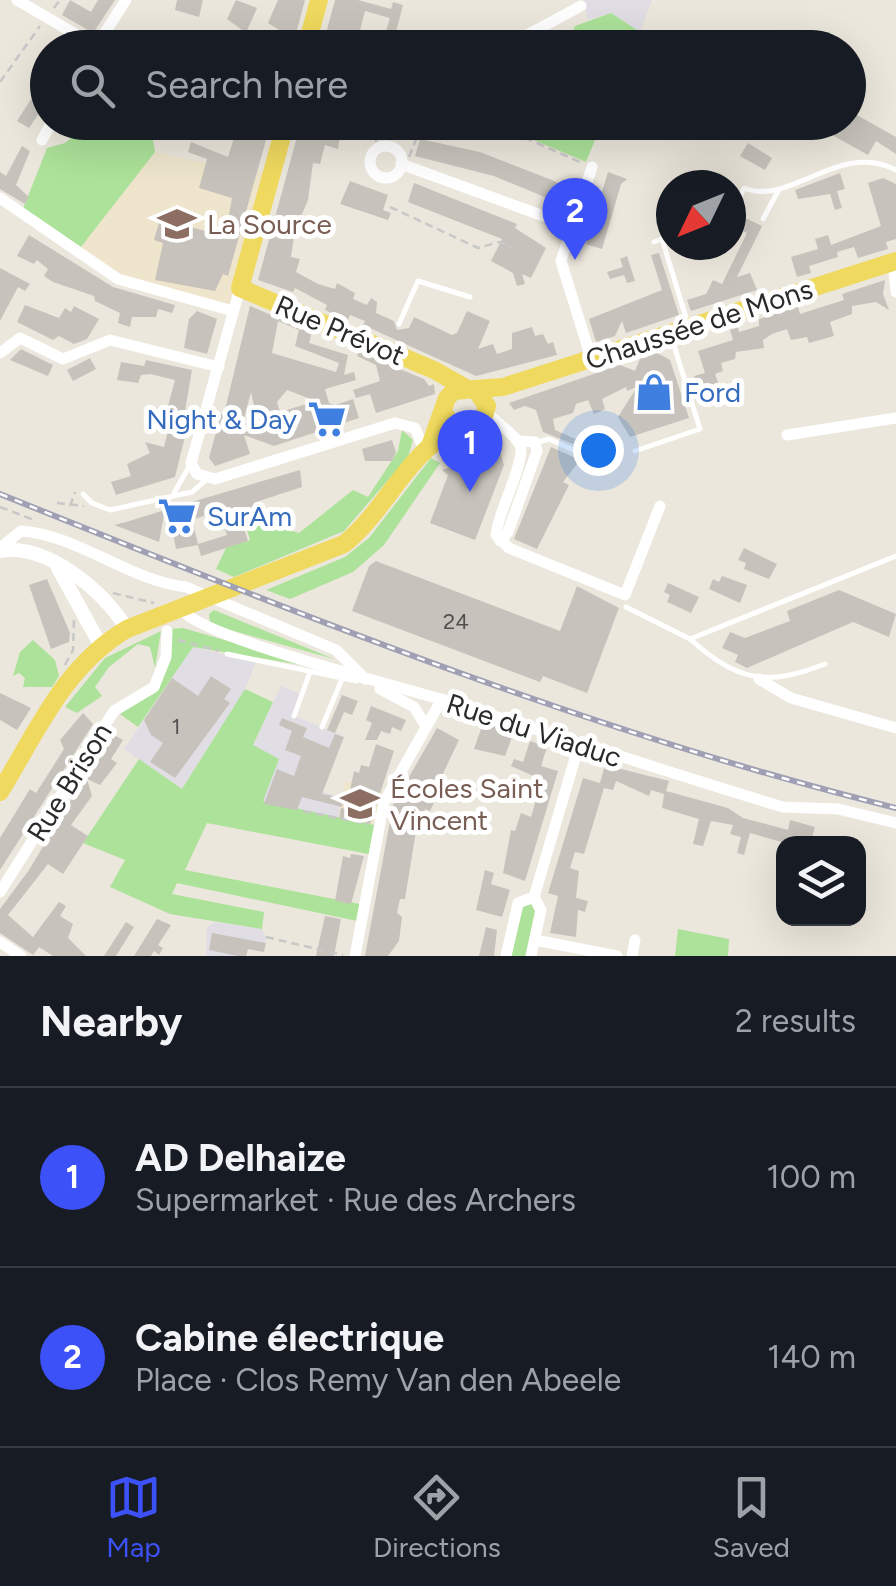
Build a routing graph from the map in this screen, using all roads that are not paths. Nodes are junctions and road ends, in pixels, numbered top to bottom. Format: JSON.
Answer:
{"nodes":[{"id":1,"x":17,"y":0,"type":"edge"},
{"id":2,"x":126,"y":0,"type":"edge"},
{"id":3,"x":319,"y":0,"type":"edge"},
{"id":4,"x":582,"y":6,"type":"dead end"},
{"id":5,"x":67,"y":30,"type":"edge"},
{"id":6,"x":107,"y":30,"type":"edge"},
{"id":7,"x":313,"y":30,"type":"edge"},
{"id":8,"x":537,"y":30,"type":"edge"},
{"id":9,"x":281,"y":140,"type":"edge"},
{"id":10,"x":404,"y":165,"type":"junction"},
{"id":11,"x":592,"y":168,"type":"road end"},
{"id":12,"x":896,"y":170,"type":"edge"},
{"id":13,"x":780,"y":188,"type":"junction"},
{"id":14,"x":746,"y":189,"type":"edge"},
{"id":15,"x":0,"y":198,"type":"edge"},
{"id":16,"x":763,"y":219,"type":"dead end"},
{"id":17,"x":571,"y":226,"type":"junction"},
{"id":18,"x":654,"y":242,"type":"dead end"},
{"id":19,"x":894,"y":261,"type":"edge"},
{"id":20,"x":240,"y":288,"type":"junction"},
{"id":21,"x":896,"y":292,"type":"edge"},
{"id":22,"x":470,"y":297,"type":"dead end"},
{"id":23,"x":234,"y":311,"type":"junction"},
{"id":24,"x":400,"y":324,"type":"dead end"},
{"id":25,"x":689,"y":327,"type":"junction"},
{"id":26,"x":670,"y":333,"type":"junction"},
{"id":27,"x":0,"y":352,"type":"edge"},
{"id":28,"x":591,"y":358,"type":"junction"},
{"id":29,"x":219,"y":367,"type":"junction"},
{"id":30,"x":439,"y":374,"type":"junction"},
{"id":31,"x":503,"y":387,"type":"junction"},
{"id":32,"x":469,"y":388,"type":"junction"},
{"id":33,"x":445,"y":406,"type":"junction"},
{"id":34,"x":484,"y":415,"type":"junction"},
{"id":35,"x":896,"y":418,"type":"edge"},
{"id":36,"x":456,"y":429,"type":"junction"},
{"id":37,"x":787,"y":435,"type":"dead end"},
{"id":38,"x":518,"y":441,"type":"junction"},
{"id":39,"x":535,"y":442,"type":"junction"},
{"id":40,"x":428,"y":448,"type":"junction"},
{"id":41,"x":635,"y":451,"type":"dead end"},
{"id":42,"x":600,"y":462,"type":"dead end"},
{"id":43,"x":190,"y":463,"type":"junction"},
{"id":44,"x":207,"y":479,"type":"junction"},
{"id":45,"x":174,"y":492,"type":"junction"},
{"id":46,"x":79,"y":493,"type":"road end"},
{"id":47,"x":660,"y":506,"type":"dead end"},
{"id":48,"x":500,"y":541,"type":"junction"},
{"id":49,"x":1,"y":550,"type":"edge"},
{"id":50,"x":896,"y":556,"type":"edge"},
{"id":51,"x":58,"y":567,"type":"junction"},
{"id":52,"x":168,"y":599,"type":"junction"},
{"id":53,"x":625,"y":601,"type":"junction"},
{"id":54,"x":127,"y":629,"type":"junction"},
{"id":55,"x":167,"y":634,"type":"road end"},
{"id":56,"x":690,"y":639,"type":"junction"},
{"id":57,"x":101,"y":646,"type":"junction"},
{"id":58,"x":228,"y":654,"type":"road end"},
{"id":59,"x":826,"y":664,"type":"dead end"},
{"id":60,"x":310,"y":672,"type":"junction"},
{"id":61,"x":342,"y":679,"type":"junction"},
{"id":62,"x":759,"y":679,"type":"junction"},
{"id":63,"x":368,"y":682,"type":"junction"},
{"id":64,"x":442,"y":700,"type":"junction"},
{"id":65,"x":294,"y":716,"type":"dead end"},
{"id":66,"x":426,"y":726,"type":"junction"},
{"id":67,"x":322,"y":727,"type":"dead end"},
{"id":68,"x":896,"y":728,"type":"edge"},
{"id":69,"x":579,"y":746,"type":"junction"},
{"id":70,"x":0,"y":792,"type":"edge"},
{"id":71,"x":896,"y":822,"type":"edge"},
{"id":72,"x":0,"y":892,"type":"edge"},
{"id":73,"x":534,"y":896,"type":"junction"},
{"id":74,"x":534,"y":940,"type":"junction"},
{"id":75,"x":635,"y":940,"type":"dead end"},
{"id":76,"x":3,"y":948,"type":"edge"},
{"id":77,"x":21,"y":956,"type":"edge"},
{"id":78,"x":355,"y":956,"type":"edge"},
{"id":79,"x":506,"y":956,"type":"edge"},
{"id":80,"x":530,"y":956,"type":"edge"},
{"id":81,"x":617,"y":956,"type":"edge"},
{"id":82,"x":632,"y":956,"type":"edge"}],
"edges":[{"from":1,"to":5,"type":"street"},
{"from":2,"to":6,"type":"street"},
{"from":3,"to":7,"type":"main road"},
{"from":4,"to":8,"type":"street"},
{"from":9,"to":20,"type":"main road"},
{"from":10,"to":10,"type":"street"},
{"from":10,"to":17,"type":"street"},
{"from":11,"to":17,"type":"street"},
{"from":12,"to":13,"type":"lane"},
{"from":13,"to":14,"type":"lane"},
{"from":13,"to":16,"type":"lane"},
{"from":15,"to":23,"type":"street"},
{"from":17,"to":28,"type":"street"},
{"from":18,"to":25,"type":"lane"},
{"from":19,"to":21,"type":"street"},
{"from":19,"to":25,"type":"main road","name":"Chaussée de Mons"},
{"from":20,"to":23,"type":"street"},
{"from":20,"to":30,"type":"main road","name":"Rue Prévot"},
{"from":22,"to":24,"type":"lane"},
{"from":23,"to":29,"type":"street"},
{"from":25,"to":26,"type":"main road","name":"Chaussée de Mons"},
{"from":26,"to":28,"type":"main road","name":"Chaussée de Mons"},
{"from":26,"to":41,"type":"lane"},
{"from":27,"to":29,"type":"street"},
{"from":28,"to":31,"type":"main road","name":"Chaussée de Mons"},
{"from":29,"to":43,"type":"street"},
{"from":30,"to":32,"type":"main road","name":"Rue Prévot"},
{"from":30,"to":33,"type":"main road"},
{"from":31,"to":32,"type":"main road","name":"Chaussée de Mons"},
{"from":31,"to":34,"type":"main road"},
{"from":32,"to":33,"type":"main road"},
{"from":32,"to":34,"type":"main road"},
{"from":33,"to":36,"type":"main road"},
{"from":33,"to":40,"type":"main road"},
{"from":34,"to":36,"type":"main road"},
{"from":34,"to":38,"type":"street"},
{"from":35,"to":37,"type":"street"},
{"from":36,"to":40,"type":"main road"},
{"from":38,"to":39,"type":"street"},
{"from":38,"to":48,"type":"street"},
{"from":39,"to":42,"type":"lane"},
{"from":39,"to":48,"type":"street"},
{"from":40,"to":44,"type":"street"},
{"from":40,"to":52,"type":"main road"},
{"from":43,"to":44,"type":"street"},
{"from":43,"to":45,"type":"lane"},
{"from":44,"to":45,"type":"lane"},
{"from":45,"to":46,"type":"lane"},
{"from":47,"to":53,"type":"street"},
{"from":48,"to":53,"type":"street"},
{"from":49,"to":51,"type":"street"},
{"from":49,"to":52,"type":"street"},
{"from":50,"to":56,"type":"lane"},
{"from":51,"to":54,"type":"street"},
{"from":51,"to":57,"type":"street"},
{"from":52,"to":54,"type":"main road"},
{"from":52,"to":63,"type":"street","name":"Rue du Viaduc"},
{"from":52,"to":63,"type":"street"},
{"from":53,"to":56,"type":"lane"},
{"from":54,"to":57,"type":"main road"},
{"from":55,"to":72,"type":"street","name":"Rue Brison"},
{"from":56,"to":62,"type":"lane"},
{"from":57,"to":70,"type":"main road"},
{"from":58,"to":60,"type":"lane"},
{"from":59,"to":62,"type":"lane"},
{"from":60,"to":61,"type":"lane"},
{"from":60,"to":65,"type":"lane"},
{"from":61,"to":63,"type":"lane"},
{"from":61,"to":67,"type":"lane"},
{"from":62,"to":68,"type":"street"},
{"from":63,"to":64,"type":"street","name":"Rue du Viaduc"},
{"from":63,"to":66,"type":"street"},
{"from":64,"to":66,"type":"street"},
{"from":64,"to":69,"type":"street","name":"Rue du Viaduc"},
{"from":66,"to":78,"type":"street"},
{"from":69,"to":71,"type":"street","name":"Rue du Viaduc"},
{"from":69,"to":73,"type":"street"},
{"from":73,"to":74,"type":"street"},
{"from":73,"to":79,"type":"street"},
{"from":74,"to":80,"type":"street"},
{"from":74,"to":81,"type":"street"},
{"from":75,"to":82,"type":"street"},
{"from":76,"to":77,"type":"street"}]}
